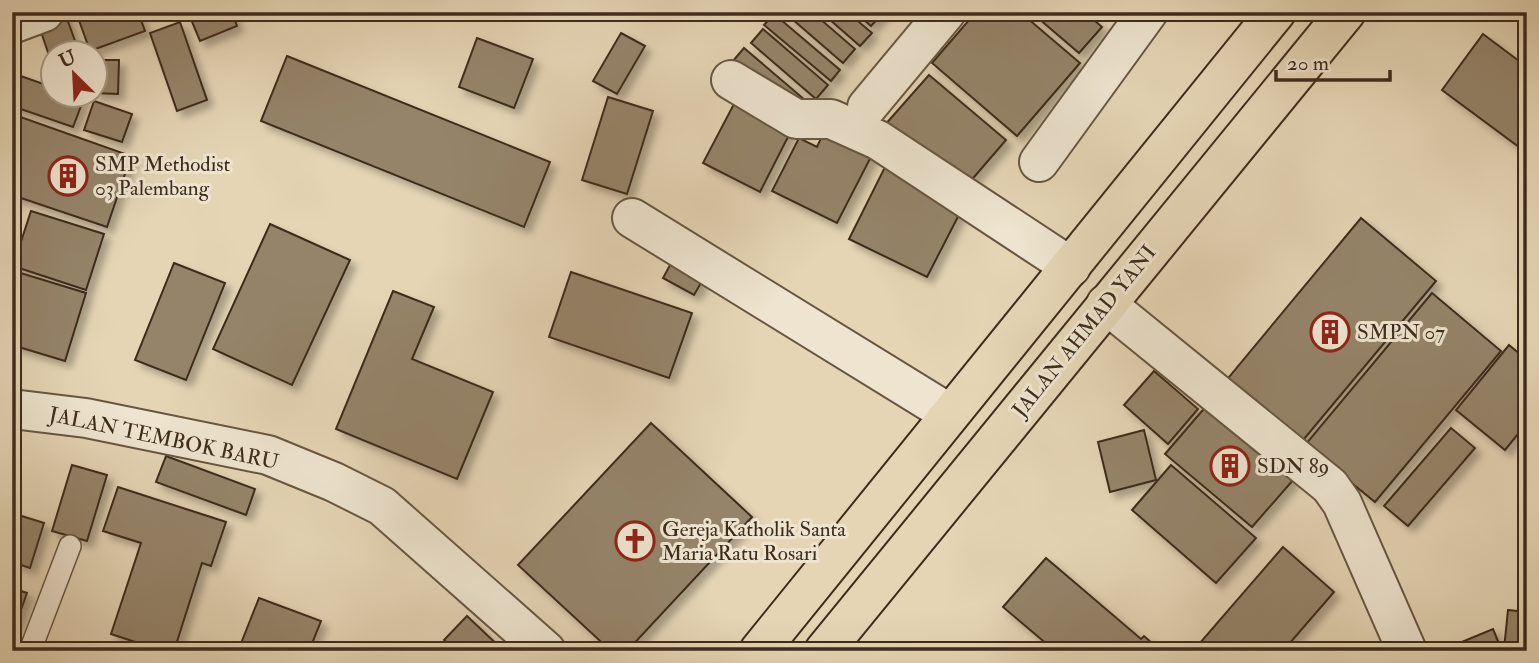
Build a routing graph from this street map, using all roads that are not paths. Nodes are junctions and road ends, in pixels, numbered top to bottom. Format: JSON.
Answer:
{"nodes":[{"id":1,"x":44,"y":12,"type":"edge"},
{"id":2,"x":946,"y":12,"type":"edge"},
{"id":3,"x":1148,"y":12,"type":"edge"},
{"id":4,"x":1276,"y":12,"type":"edge"},
{"id":5,"x":1346,"y":12,"type":"edge"},
{"id":6,"x":12,"y":24,"type":"edge"},
{"id":7,"x":731,"y":80,"type":"dead end"},
{"id":8,"x":867,"y":107,"type":"dead end"},
{"id":9,"x":1040,"y":162,"type":"dead end"},
{"id":10,"x":632,"y":218,"type":"dead end"},
{"id":11,"x":1070,"y":267,"type":"junction"},
{"id":12,"x":1106,"y":304,"type":"junction"},
{"id":13,"x":12,"y":409,"type":"edge"},
{"id":14,"x":950,"y":414,"type":"junction"},
{"id":15,"x":70,"y":546,"type":"dead end"},
{"id":16,"x":30,"y":651,"type":"edge"},
{"id":17,"x":546,"y":651,"type":"edge"},
{"id":18,"x":759,"y":651,"type":"edge"},
{"id":19,"x":824,"y":651,"type":"edge"},
{"id":20,"x":1406,"y":651,"type":"edge"}],
"edges":[{"from":1,"to":6,"type":"street"},
{"from":2,"to":8,"type":"street"},
{"from":3,"to":9,"type":"street"},
{"from":4,"to":11,"type":"highway"},
{"from":5,"to":12,"type":"highway","name":"JALAN AHMAD YANI"},
{"from":7,"to":11,"type":"street"},
{"from":10,"to":14,"type":"street"},
{"from":11,"to":14,"type":"highway"},
{"from":12,"to":19,"type":"highway","name":"JALAN AHMAD YANI"},
{"from":12,"to":20,"type":"street"},
{"from":13,"to":17,"type":"street","name":"JALAN TEMBOK BARU"},
{"from":14,"to":18,"type":"highway"},
{"from":15,"to":16,"type":"lane"}]}
